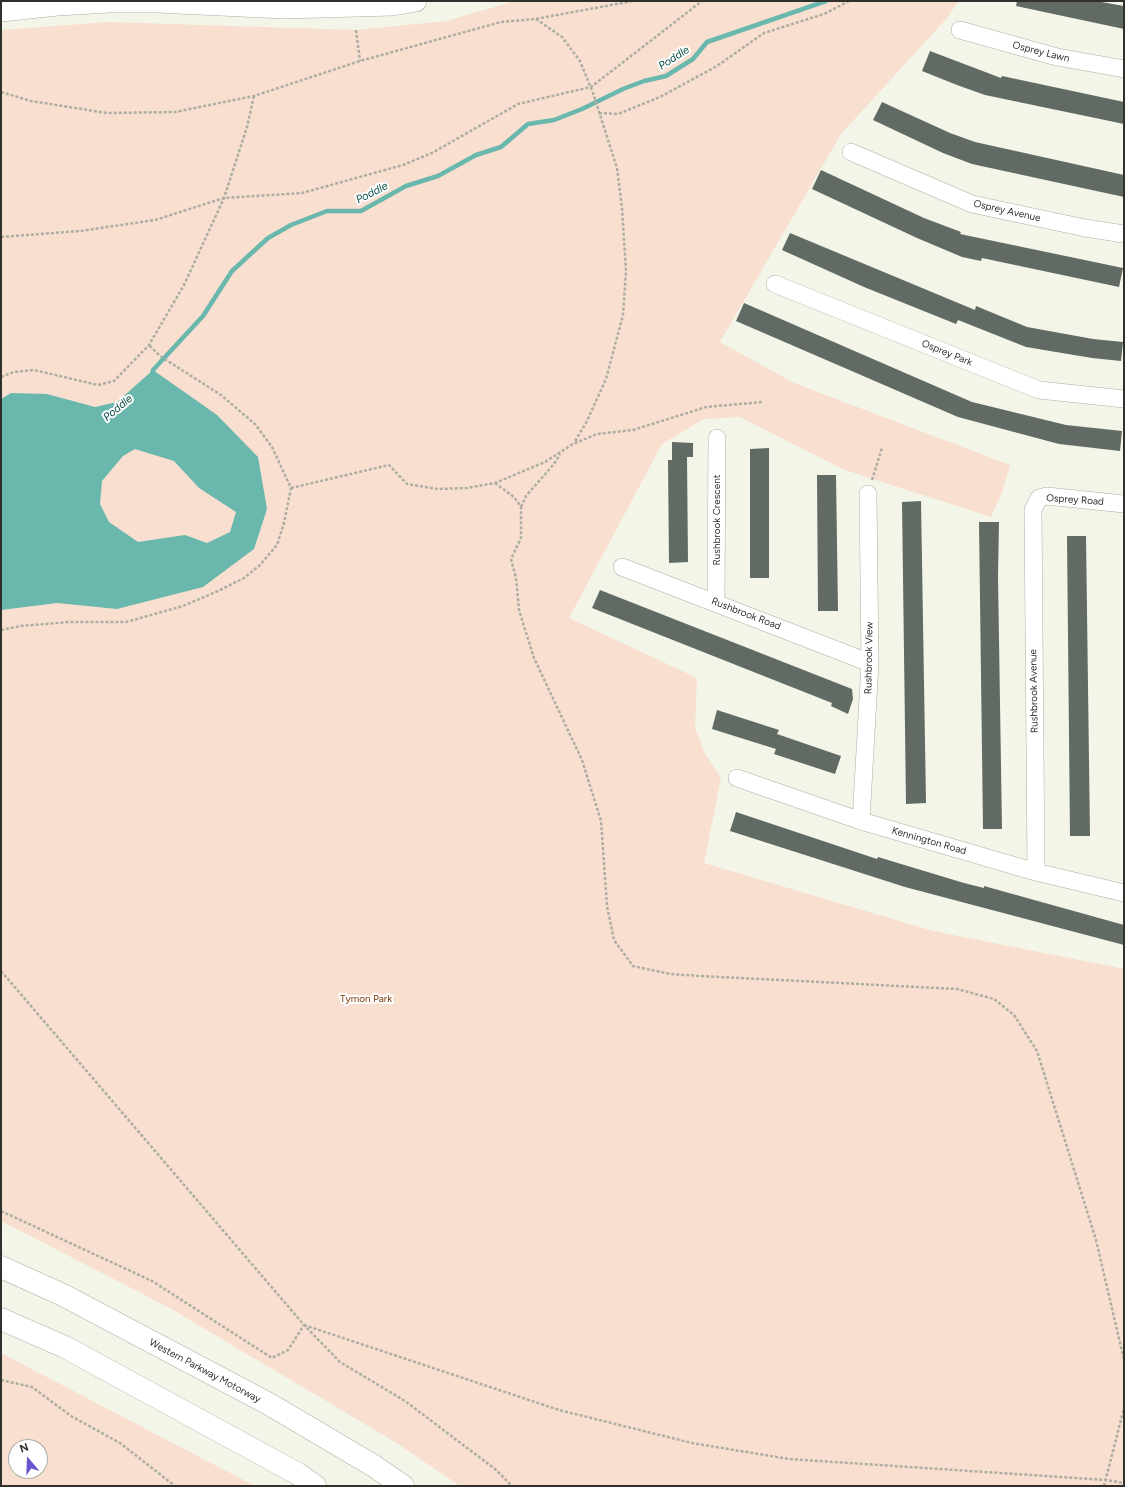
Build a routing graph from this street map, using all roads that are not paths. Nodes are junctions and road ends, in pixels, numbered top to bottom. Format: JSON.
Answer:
{"nodes":[{"id":1,"x":416,"y":1,"type":"edge"},
{"id":2,"x":392,"y":3,"type":"edge"},
{"id":3,"x":1,"y":11,"type":"edge"},
{"id":4,"x":960,"y":30,"type":"dead end"},
{"id":5,"x":1124,"y":69,"type":"edge"},
{"id":6,"x":851,"y":152,"type":"dead end"},
{"id":7,"x":1124,"y":234,"type":"edge"},
{"id":8,"x":775,"y":284,"type":"dead end"},
{"id":9,"x":1124,"y":399,"type":"edge"},
{"id":10,"x":717,"y":438,"type":"dead end"},
{"id":11,"x":869,"y":488,"type":"road end"},
{"id":12,"x":1124,"y":504,"type":"edge"},
{"id":13,"x":1033,"y":510,"type":"joint"},
{"id":14,"x":622,"y":567,"type":"dead end"},
{"id":15,"x":716,"y":602,"type":"junction"},
{"id":16,"x":870,"y":663,"type":"junction"},
{"id":17,"x":737,"y":778,"type":"dead end"},
{"id":18,"x":861,"y":821,"type":"junction"},
{"id":19,"x":1036,"y":872,"type":"junction"},
{"id":20,"x":1124,"y":893,"type":"edge"},
{"id":21,"x":1,"y":1267,"type":"edge"},
{"id":22,"x":1,"y":1319,"type":"edge"},
{"id":23,"x":315,"y":1486,"type":"edge"},
{"id":24,"x":403,"y":1486,"type":"edge"}],
"edges":[{"from":1,"to":2,"type":"street"},
{"from":2,"to":3,"type":"street"},
{"from":4,"to":5,"type":"street","name":"Osprey Lawn"},
{"from":6,"to":7,"type":"street","name":"Osprey Avenue"},
{"from":8,"to":9,"type":"street","name":"Osprey Park"},
{"from":10,"to":15,"type":"street","name":"Rushbrook Crescent"},
{"from":11,"to":16,"type":"street","name":"Rushbrook View"},
{"from":12,"to":13,"type":"street","name":"Osprey Road"},
{"from":13,"to":19,"type":"street","name":"Rushbrook Avenue"},
{"from":14,"to":15,"type":"street","name":"Rushbrook Road"},
{"from":15,"to":16,"type":"street","name":"Rushbrook Road"},
{"from":16,"to":18,"type":"street","name":"Rushbrook View"},
{"from":17,"to":18,"type":"street","name":"Kennington Road"},
{"from":18,"to":19,"type":"street","name":"Kennington Road"},
{"from":19,"to":20,"type":"street","name":"Kennington Road"},
{"from":21,"to":24,"type":"highway","name":"Western Parkway Motorway"},
{"from":22,"to":23,"type":"highway"}]}
